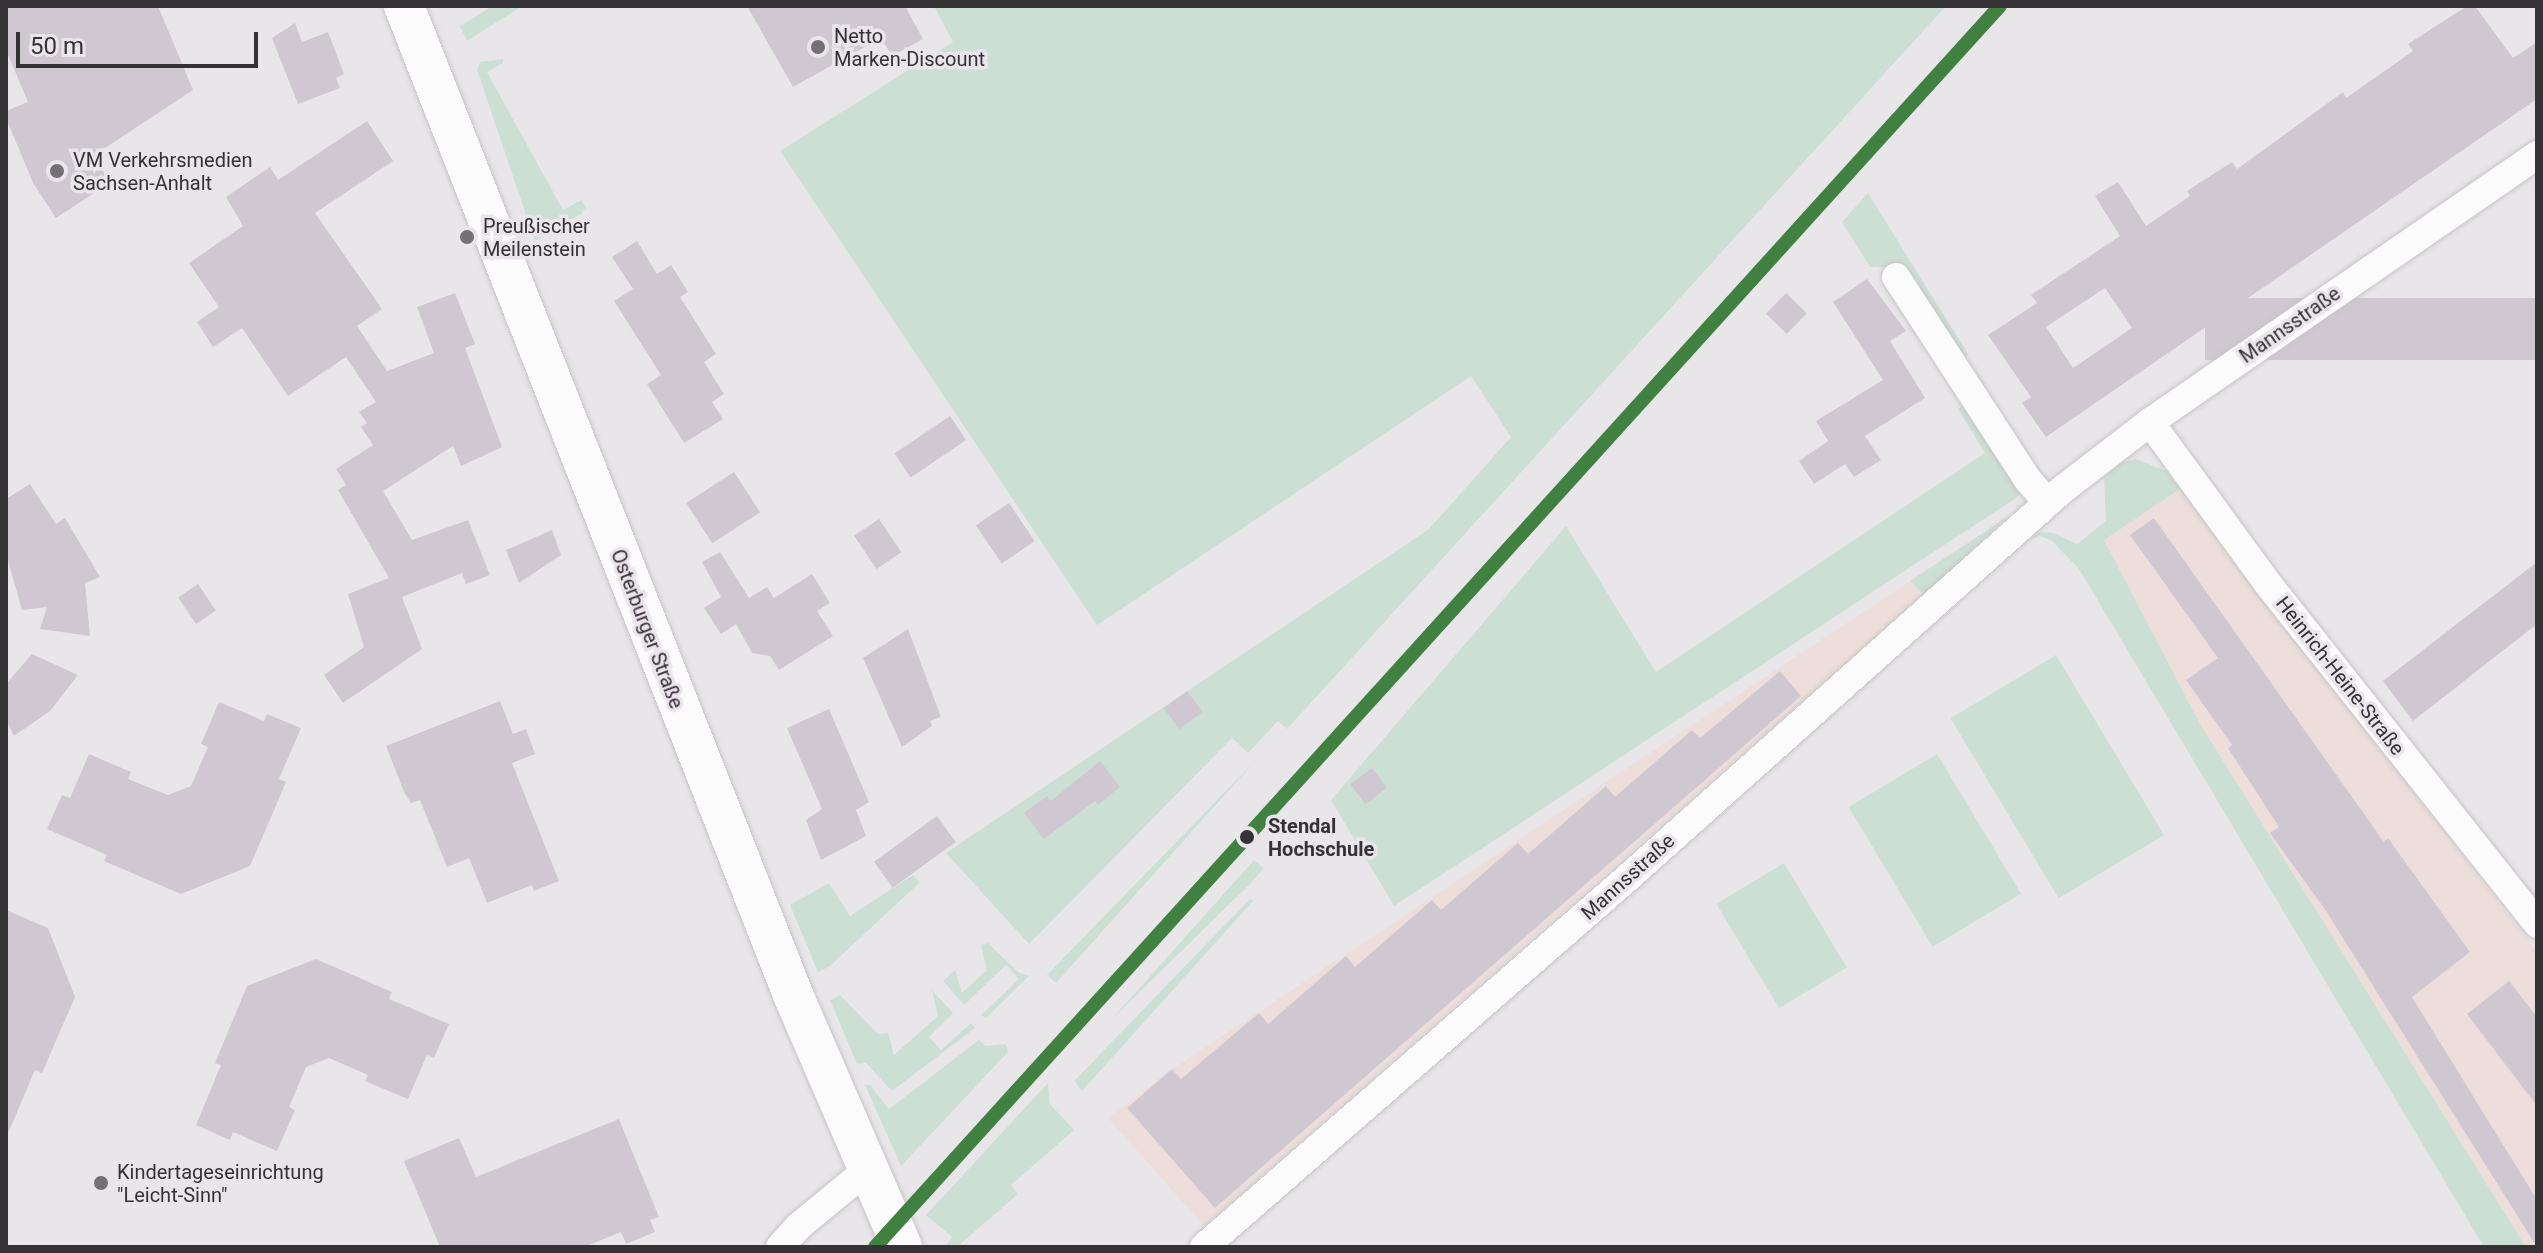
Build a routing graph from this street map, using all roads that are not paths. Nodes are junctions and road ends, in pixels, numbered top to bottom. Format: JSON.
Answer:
{"nodes":[{"id":1,"x":404,"y":6,"type":"edge"},
{"id":2,"x":2537,"y":155,"type":"edge"},
{"id":3,"x":1896,"y":277,"type":"dead end"},
{"id":4,"x":2150,"y":422,"type":"junction"},
{"id":5,"x":2047,"y":502,"type":"junction"},
{"id":6,"x":2537,"y":924,"type":"edge"},
{"id":7,"x":867,"y":1170,"type":"junction"},
{"id":8,"x":780,"y":1247,"type":"edge"},
{"id":9,"x":902,"y":1247,"type":"edge"},
{"id":10,"x":1204,"y":1247,"type":"edge"}],
"edges":[{"from":1,"to":7,"type":"street","name":"Osterburger Straße"},
{"from":2,"to":4,"type":"street","name":"Mannsstraße"},
{"from":3,"to":5,"type":"street"},
{"from":4,"to":5,"type":"street","name":"Mannsstraße"},
{"from":4,"to":6,"type":"street","name":"Heinrich-Heine-Straße"},
{"from":5,"to":10,"type":"street","name":"Mannsstraße"},
{"from":7,"to":8,"type":"street"},
{"from":7,"to":9,"type":"street","name":"Osterburger Straße"}]}
